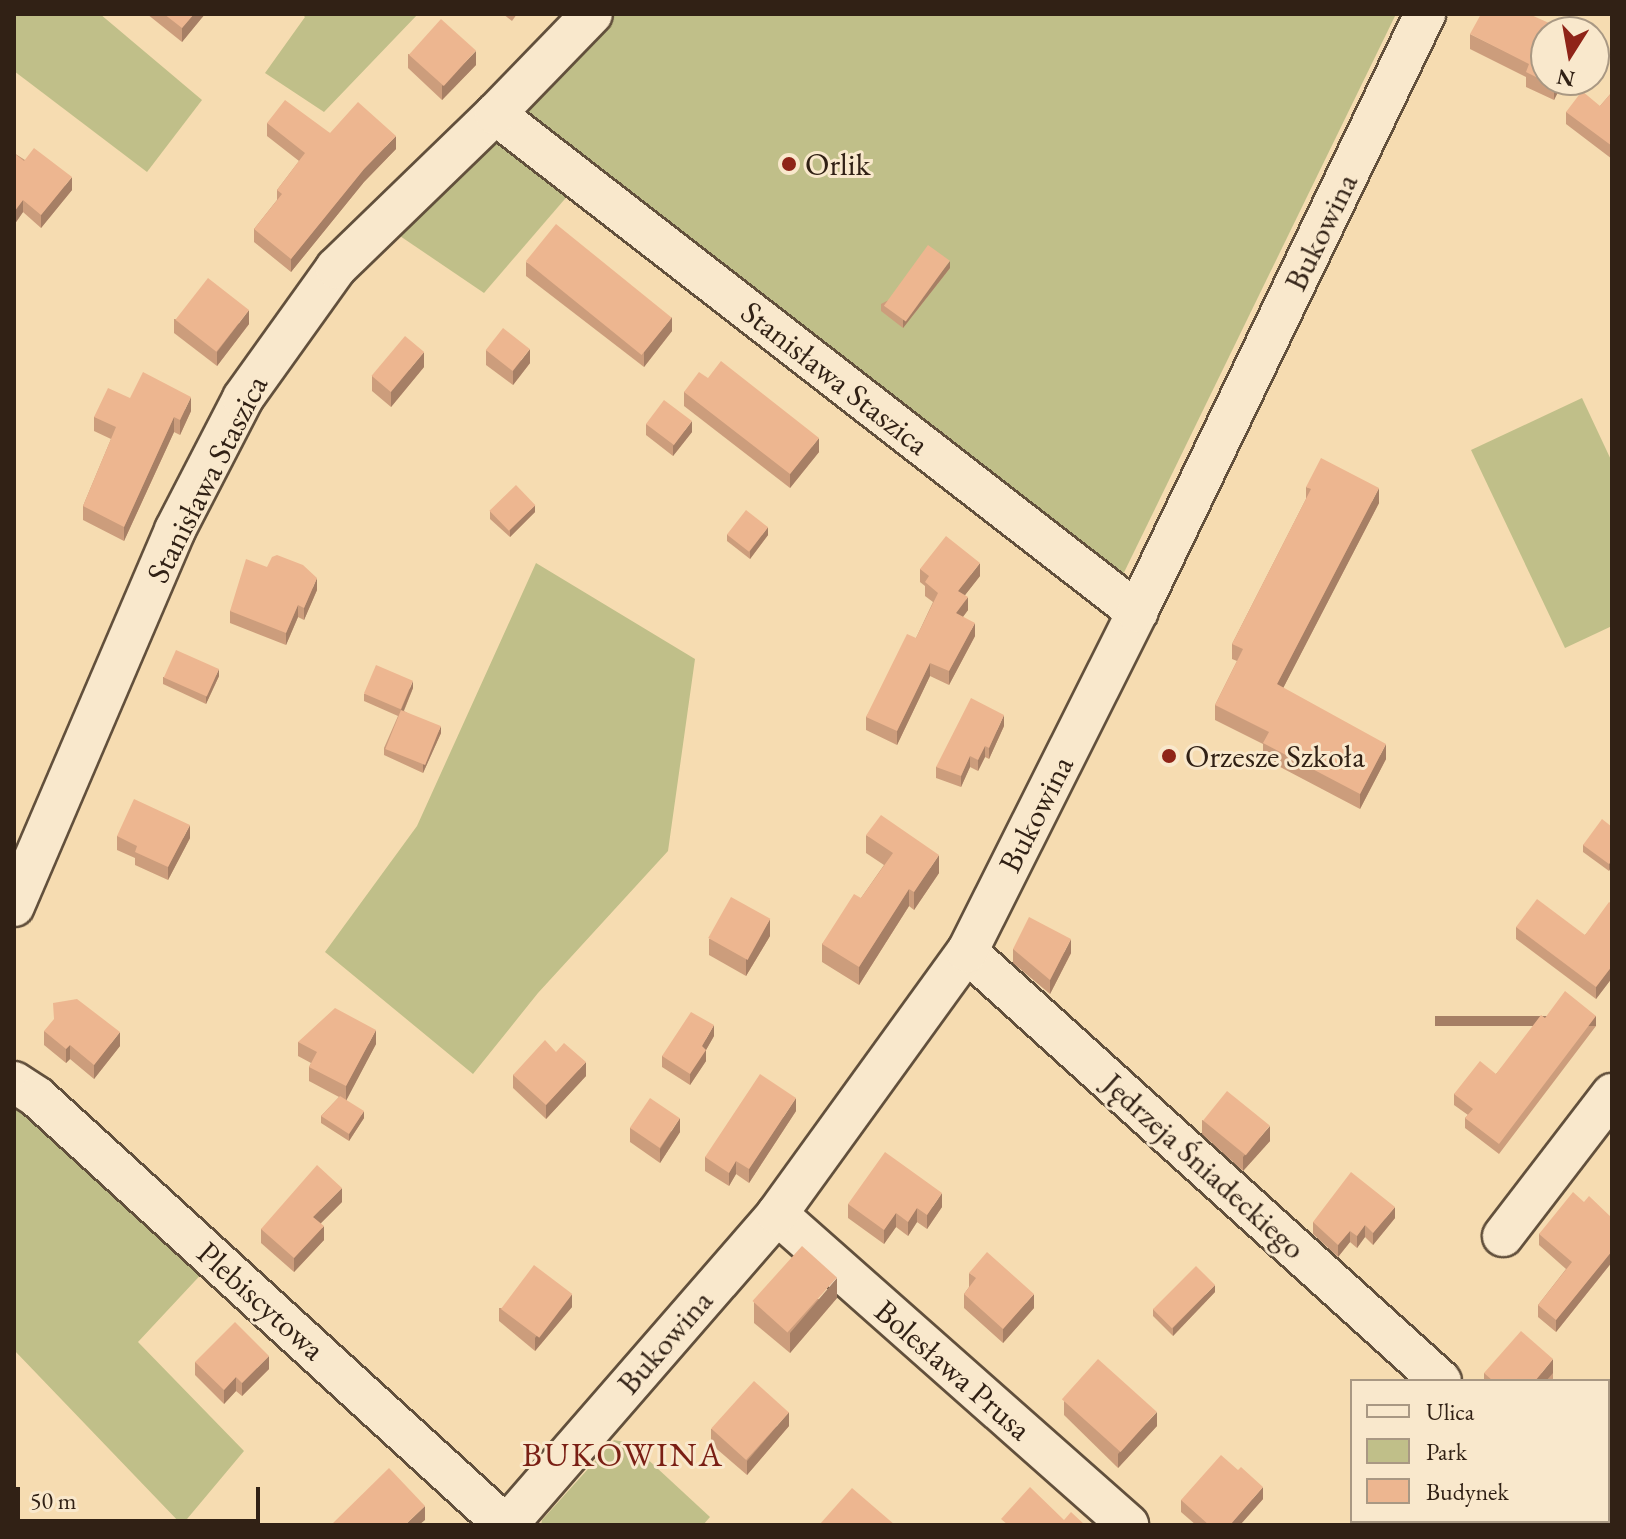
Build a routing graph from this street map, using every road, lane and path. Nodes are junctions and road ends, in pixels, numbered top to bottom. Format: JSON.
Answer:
{"nodes":[{"id":1,"x":592,"y":14,"type":"edge"},
{"id":2,"x":1425,"y":14,"type":"edge"},
{"id":3,"x":495,"y":114,"type":"junction"},
{"id":4,"x":1137,"y":612,"type":"junction"},
{"id":5,"x":14,"y":906,"type":"edge"},
{"id":6,"x":967,"y":952,"type":"junction"},
{"id":7,"x":14,"y":1082,"type":"edge"},
{"id":8,"x":1612,"y":1094,"type":"edge"},
{"id":9,"x":777,"y":1214,"type":"junction"},
{"id":10,"x":1503,"y":1236,"type":"dead end"},
{"id":11,"x":1439,"y":1379,"type":"edge"},
{"id":12,"x":506,"y":1525,"type":"edge"},
{"id":13,"x":1128,"y":1525,"type":"edge"}],
"edges":[{"from":1,"to":3,"type":"street","name":"Stanisława Staszica"},
{"from":2,"to":4,"type":"street","name":"Bukowina"},
{"from":3,"to":4,"type":"street","name":"Stanisława Staszica"},
{"from":3,"to":5,"type":"street","name":"Stanisława Staszica"},
{"from":4,"to":6,"type":"street","name":"Bukowina"},
{"from":6,"to":9,"type":"street","name":"Bukowina"},
{"from":6,"to":11,"type":"street","name":"Jędrzeja Śniadeckiego"},
{"from":7,"to":12,"type":"street","name":"Plebiscytowa"},
{"from":8,"to":10,"type":"street"},
{"from":9,"to":12,"type":"street","name":"Bukowina"},
{"from":9,"to":13,"type":"street","name":"Bolesława Prusa"}]}
